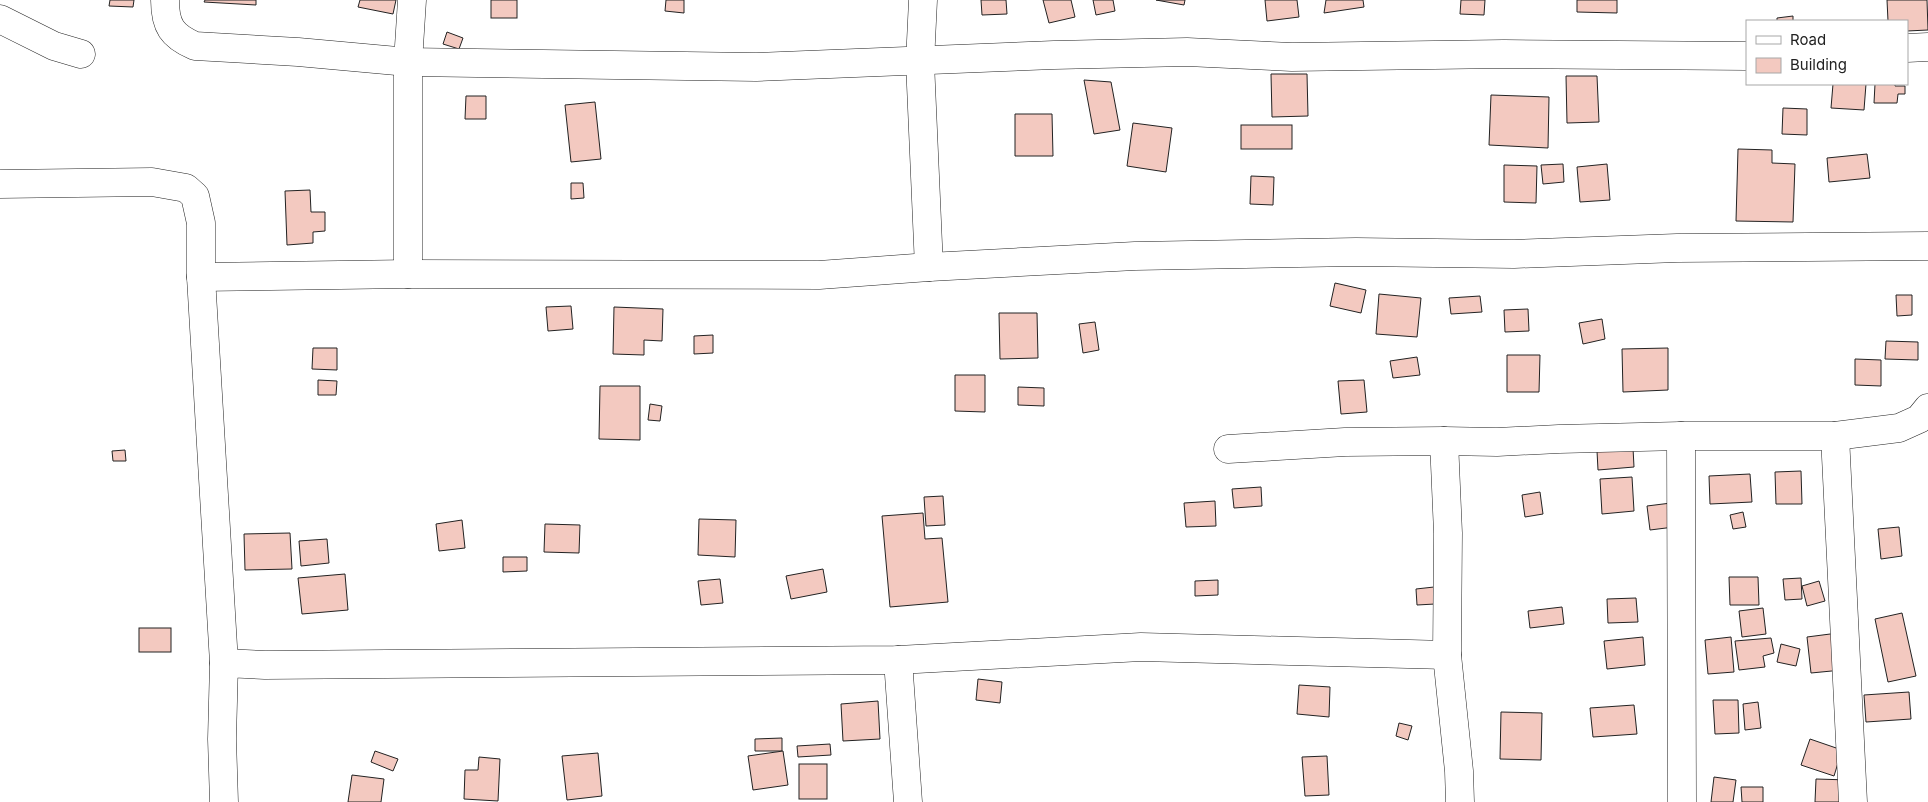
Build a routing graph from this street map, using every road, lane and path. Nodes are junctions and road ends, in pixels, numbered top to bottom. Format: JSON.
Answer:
{"nodes":[{"id":1,"x":166,"y":0,"type":"edge"},
{"id":2,"x":412,"y":0,"type":"edge"},
{"id":3,"x":923,"y":0,"type":"edge"},
{"id":4,"x":0,"y":19,"type":"edge"},
{"id":5,"x":1928,"y":47,"type":"edge"},
{"id":6,"x":1908,"y":48,"type":"edge"},
{"id":7,"x":81,"y":54,"type":"dead end"},
{"id":8,"x":1746,"y":56,"type":"edge"},
{"id":9,"x":408,"y":62,"type":"junction"},
{"id":10,"x":920,"y":62,"type":"junction"},
{"id":11,"x":0,"y":184,"type":"edge"},
{"id":12,"x":1928,"y":246,"type":"edge"},
{"id":13,"x":929,"y":267,"type":"junction"},
{"id":14,"x":408,"y":274,"type":"junction"},
{"id":15,"x":201,"y":277,"type":"junction"},
{"id":16,"x":1928,"y":408,"type":"edge"},
{"id":17,"x":1681,"y":436,"type":"junction"},
{"id":18,"x":1835,"y":436,"type":"junction"},
{"id":19,"x":1444,"y":441,"type":"junction"},
{"id":20,"x":1228,"y":449,"type":"dead end"},
{"id":21,"x":1447,"y":656,"type":"junction"},
{"id":22,"x":898,"y":660,"type":"junction"},
{"id":23,"x":224,"y":664,"type":"junction"},
{"id":24,"x":224,"y":802,"type":"edge"},
{"id":25,"x":908,"y":802,"type":"edge"},
{"id":26,"x":1460,"y":802,"type":"edge"},
{"id":27,"x":1682,"y":802,"type":"edge"},
{"id":28,"x":1853,"y":802,"type":"edge"}],
"edges":[{"from":1,"to":9,"type":"street"},
{"from":2,"to":9,"type":"street"},
{"from":3,"to":10,"type":"street"},
{"from":4,"to":7,"type":"street"},
{"from":5,"to":6,"type":"street"},
{"from":8,"to":10,"type":"street"},
{"from":9,"to":10,"type":"street"},
{"from":9,"to":14,"type":"street"},
{"from":10,"to":13,"type":"street"},
{"from":11,"to":15,"type":"street"},
{"from":12,"to":13,"type":"street"},
{"from":13,"to":14,"type":"street"},
{"from":14,"to":15,"type":"street"},
{"from":15,"to":23,"type":"street"},
{"from":16,"to":18,"type":"street"},
{"from":17,"to":18,"type":"street"},
{"from":17,"to":19,"type":"street"},
{"from":17,"to":27,"type":"street"},
{"from":18,"to":28,"type":"street"},
{"from":19,"to":20,"type":"street"},
{"from":19,"to":21,"type":"street"},
{"from":21,"to":22,"type":"street"},
{"from":21,"to":26,"type":"street"},
{"from":22,"to":23,"type":"street"},
{"from":22,"to":25,"type":"street"},
{"from":23,"to":24,"type":"street"}]}
